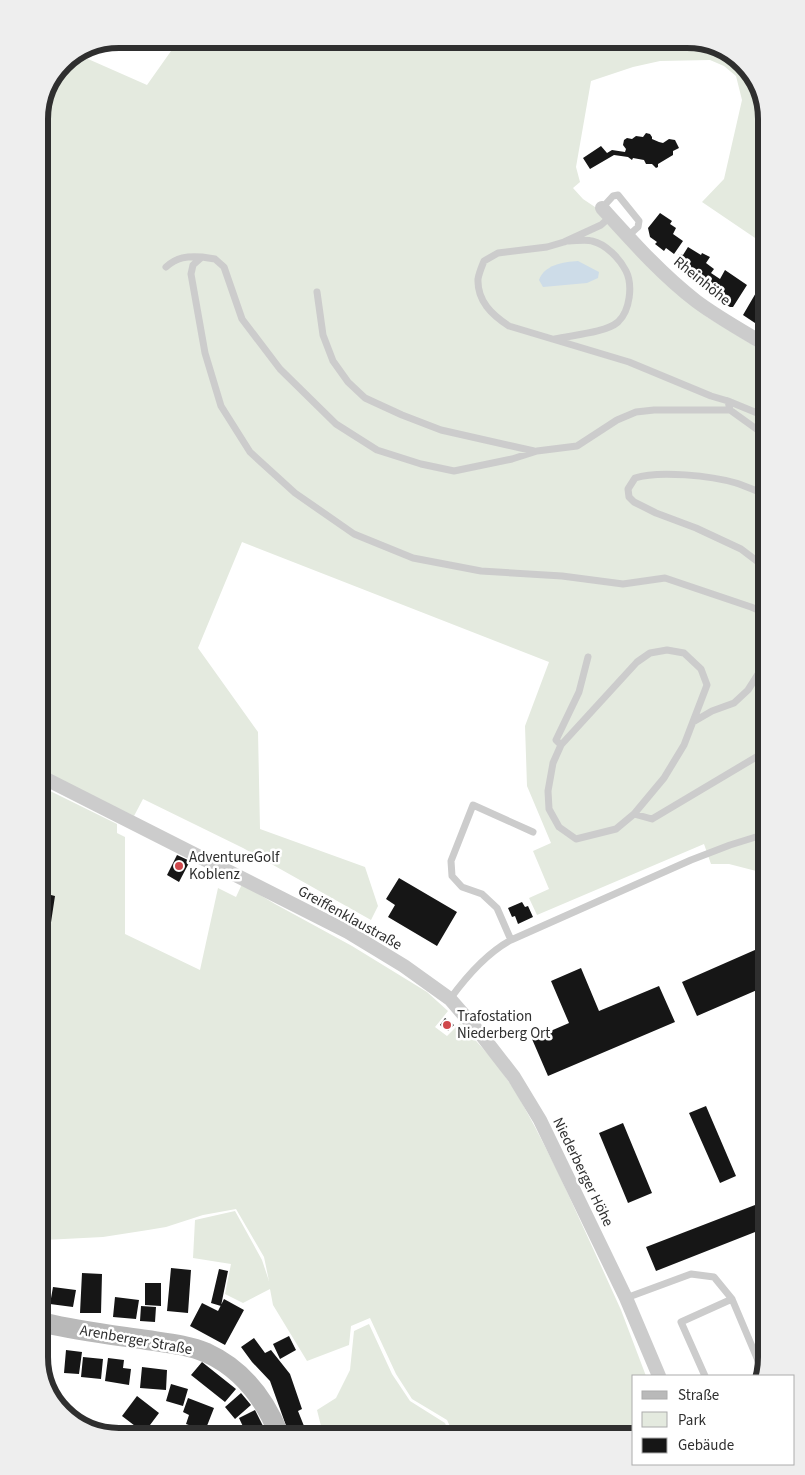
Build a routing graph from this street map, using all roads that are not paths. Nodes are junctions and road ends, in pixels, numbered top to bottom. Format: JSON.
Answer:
{"nodes":[{"id":1,"x":606,"y":212,"type":"junction"},
{"id":2,"x":628,"y":236,"type":"junction"},
{"id":3,"x":564,"y":242,"type":"junction"},
{"id":4,"x":202,"y":257,"type":"junction"},
{"id":5,"x":166,"y":267,"type":"dead end"},
{"id":6,"x":317,"y":292,"type":"dead end"},
{"id":7,"x":552,"y":339,"type":"junction"},
{"id":8,"x":758,"y":340,"type":"edge"},
{"id":9,"x":728,"y":401,"type":"junction"},
{"id":10,"x":730,"y":410,"type":"junction"},
{"id":11,"x":758,"y":413,"type":"edge"},
{"id":12,"x":758,"y":430,"type":"edge"},
{"id":13,"x":537,"y":451,"type":"junction"},
{"id":14,"x":758,"y":491,"type":"edge"},
{"id":15,"x":758,"y":562,"type":"edge"},
{"id":16,"x":758,"y":610,"type":"edge"},
{"id":17,"x":588,"y":657,"type":"dead end"},
{"id":18,"x":758,"y":674,"type":"edge"},
{"id":19,"x":693,"y":722,"type":"junction"},
{"id":20,"x":561,"y":746,"type":"junction"},
{"id":21,"x":758,"y":755,"type":"edge"},
{"id":22,"x":48,"y":781,"type":"edge"},
{"id":23,"x":634,"y":814,"type":"junction"},
{"id":24,"x":532,"y":832,"type":"dead end"},
{"id":25,"x":758,"y":836,"type":"edge"},
{"id":26,"x":512,"y":940,"type":"junction"},
{"id":27,"x":450,"y":999,"type":"junction"},
{"id":28,"x":626,"y":1298,"type":"junction"},
{"id":29,"x":732,"y":1300,"type":"junction"},
{"id":30,"x":48,"y":1323,"type":"edge"},
{"id":31,"x":758,"y":1360,"type":"edge"},
{"id":32,"x":659,"y":1375,"type":"edge"},
{"id":33,"x":704,"y":1375,"type":"edge"},
{"id":34,"x":276,"y":1427,"type":"edge"}],
"edges":[{"from":1,"to":2,"type":"street","name":"Rheinhöhe"},
{"from":1,"to":2,"type":"lane"},
{"from":1,"to":3,"type":"lane"},
{"from":2,"to":8,"type":"street","name":"Rheinhöhe"},
{"from":3,"to":7,"type":"lane"},
{"from":3,"to":7,"type":"lane"},
{"from":4,"to":5,"type":"lane"},
{"from":4,"to":13,"type":"lane"},
{"from":4,"to":16,"type":"lane"},
{"from":6,"to":13,"type":"lane"},
{"from":7,"to":9,"type":"lane"},
{"from":9,"to":10,"type":"lane"},
{"from":9,"to":11,"type":"lane"},
{"from":10,"to":12,"type":"lane"},
{"from":10,"to":13,"type":"lane"},
{"from":14,"to":15,"type":"lane"},
{"from":17,"to":20,"type":"lane"},
{"from":18,"to":19,"type":"lane"},
{"from":19,"to":20,"type":"lane"},
{"from":19,"to":23,"type":"lane"},
{"from":20,"to":23,"type":"lane"},
{"from":21,"to":23,"type":"lane"},
{"from":22,"to":27,"type":"street","name":"Greiffenklaustraße"},
{"from":24,"to":26,"type":"lane"},
{"from":25,"to":26,"type":"lane"},
{"from":26,"to":27,"type":"lane"},
{"from":27,"to":28,"type":"street","name":"Niederberger Höhe"},
{"from":28,"to":29,"type":"lane"},
{"from":28,"to":32,"type":"street","name":"Niederberger Höhe"},
{"from":29,"to":31,"type":"lane"},
{"from":29,"to":33,"type":"lane"},
{"from":30,"to":34,"type":"main road","name":"Arenberger Straße"}]}
